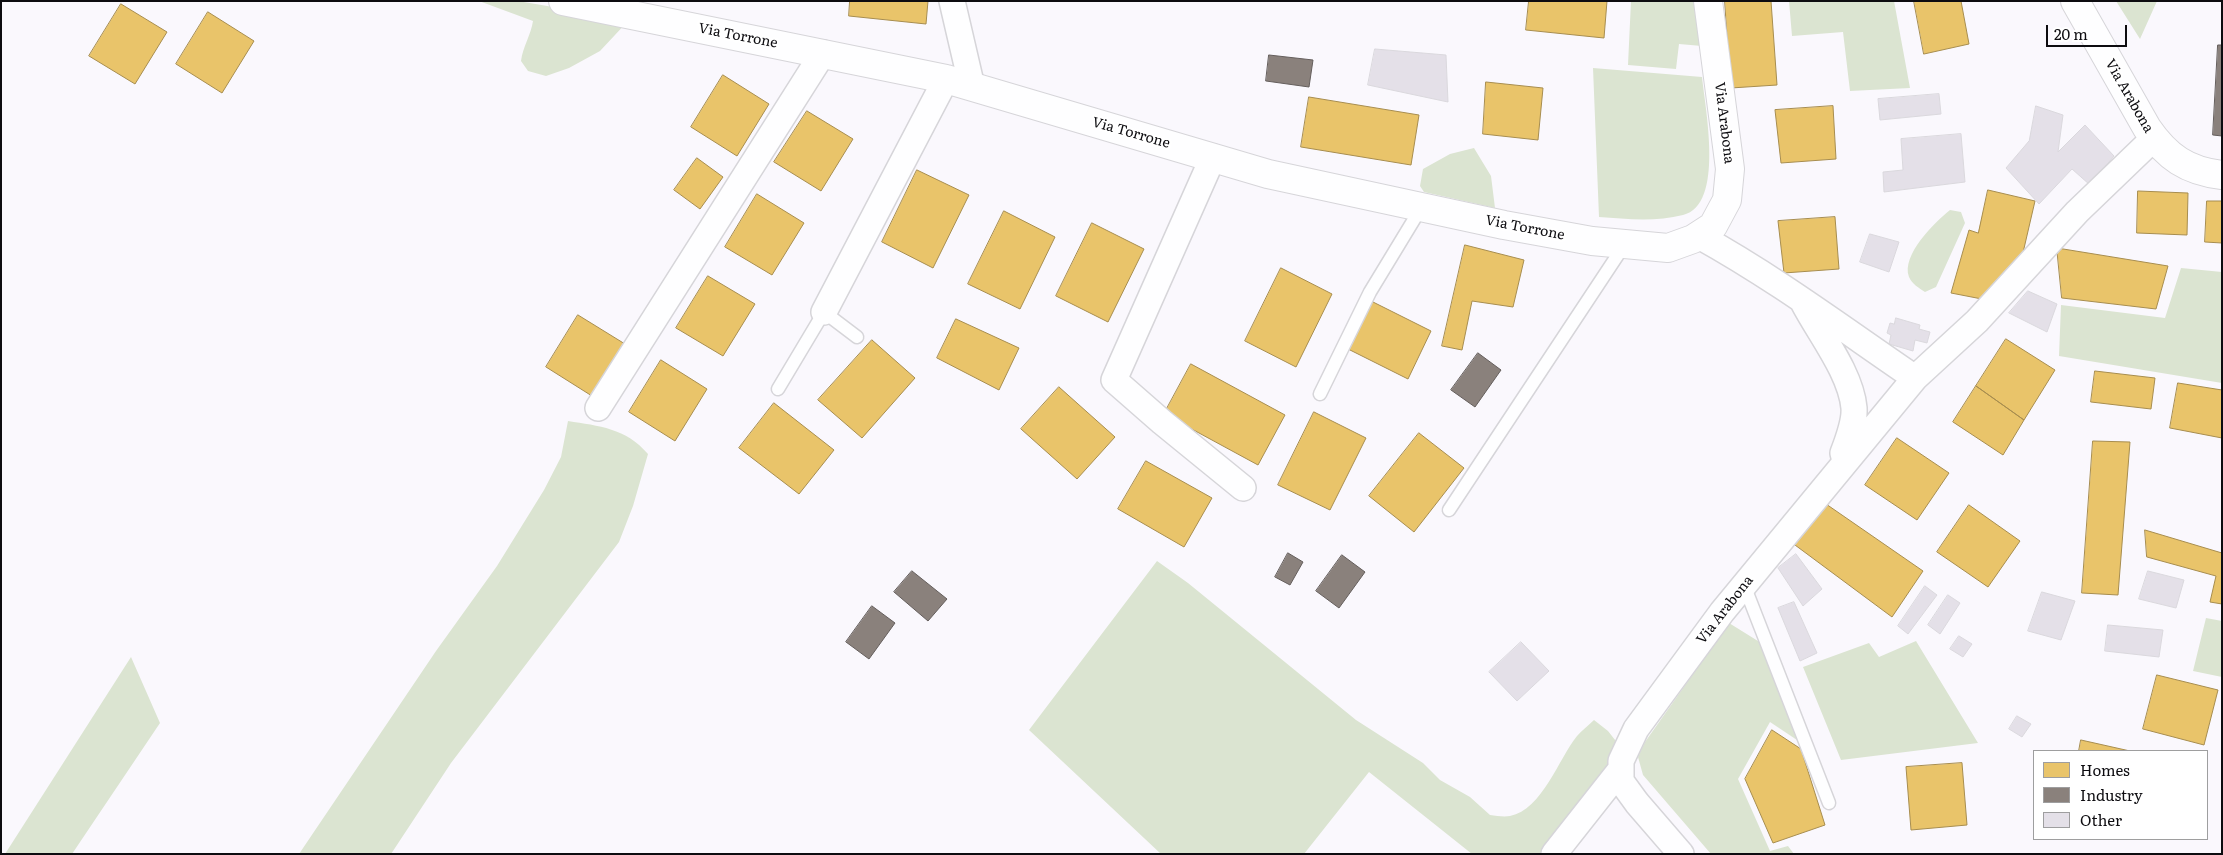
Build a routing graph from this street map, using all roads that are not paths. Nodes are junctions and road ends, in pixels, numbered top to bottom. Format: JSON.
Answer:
{"nodes":[{"id":1,"x":563,"y":1,"type":"edge"},
{"id":2,"x":952,"y":1,"type":"edge"},
{"id":3,"x":1708,"y":1,"type":"edge"},
{"id":4,"x":2075,"y":1,"type":"edge"},
{"id":5,"x":822,"y":53,"type":"junction"},
{"id":6,"x":946,"y":79,"type":"junction"},
{"id":7,"x":972,"y":86,"type":"junction"},
{"id":8,"x":2154,"y":138,"type":"junction"},
{"id":9,"x":1213,"y":157,"type":"junction"},
{"id":10,"x":2222,"y":175,"type":"edge"},
{"id":11,"x":1421,"y":208,"type":"junction"},
{"id":12,"x":1699,"y":236,"type":"junction"},
{"id":13,"x":1625,"y":244,"type":"junction"},
{"id":14,"x":1800,"y":297,"type":"junction"},
{"id":15,"x":824,"y":312,"type":"junction"},
{"id":16,"x":857,"y":337,"type":"dead end"},
{"id":17,"x":1915,"y":378,"type":"junction"},
{"id":18,"x":778,"y":389,"type":"dead end"},
{"id":19,"x":1320,"y":394,"type":"dead end"},
{"id":20,"x":598,"y":408,"type":"dead end"},
{"id":21,"x":1845,"y":460,"type":"junction"},
{"id":22,"x":1243,"y":488,"type":"dead end"},
{"id":23,"x":1449,"y":510,"type":"dead end"},
{"id":24,"x":1744,"y":585,"type":"junction"},
{"id":25,"x":1621,"y":768,"type":"junction"},
{"id":26,"x":1829,"y":803,"type":"dead end"},
{"id":27,"x":1554,"y":854,"type":"edge"},
{"id":28,"x":1681,"y":854,"type":"edge"}],
"edges":[{"from":1,"to":5,"type":"main road","name":"Via Torrone"},
{"from":2,"to":7,"type":"street"},
{"from":3,"to":12,"type":"main road","name":"Via Arabona"},
{"from":4,"to":8,"type":"main road","name":"Via Arabona"},
{"from":5,"to":6,"type":"main road","name":"Via Torrone"},
{"from":5,"to":20,"type":"street"},
{"from":6,"to":7,"type":"main road","name":"Via Torrone"},
{"from":6,"to":15,"type":"street"},
{"from":7,"to":9,"type":"main road","name":"Via Torrone"},
{"from":8,"to":10,"type":"main road","name":"Via Arabona"},
{"from":8,"to":17,"type":"street","name":"Via Arabona"},
{"from":9,"to":11,"type":"main road","name":"Via Torrone"},
{"from":9,"to":22,"type":"street"},
{"from":11,"to":13,"type":"main road","name":"Via Torrone"},
{"from":11,"to":19,"type":"lane"},
{"from":12,"to":13,"type":"main road","name":"Via Torrone"},
{"from":12,"to":14,"type":"street"},
{"from":13,"to":23,"type":"lane"},
{"from":14,"to":17,"type":"street"},
{"from":14,"to":21,"type":"street"},
{"from":15,"to":16,"type":"lane"},
{"from":15,"to":18,"type":"lane"},
{"from":17,"to":21,"type":"street","name":"Via Arabona"},
{"from":21,"to":24,"type":"street","name":"Via Arabona"},
{"from":24,"to":25,"type":"street","name":"Via Arabona"},
{"from":24,"to":26,"type":"lane"},
{"from":25,"to":27,"type":"street","name":"Via Arabona"},
{"from":25,"to":28,"type":"street"}]}
